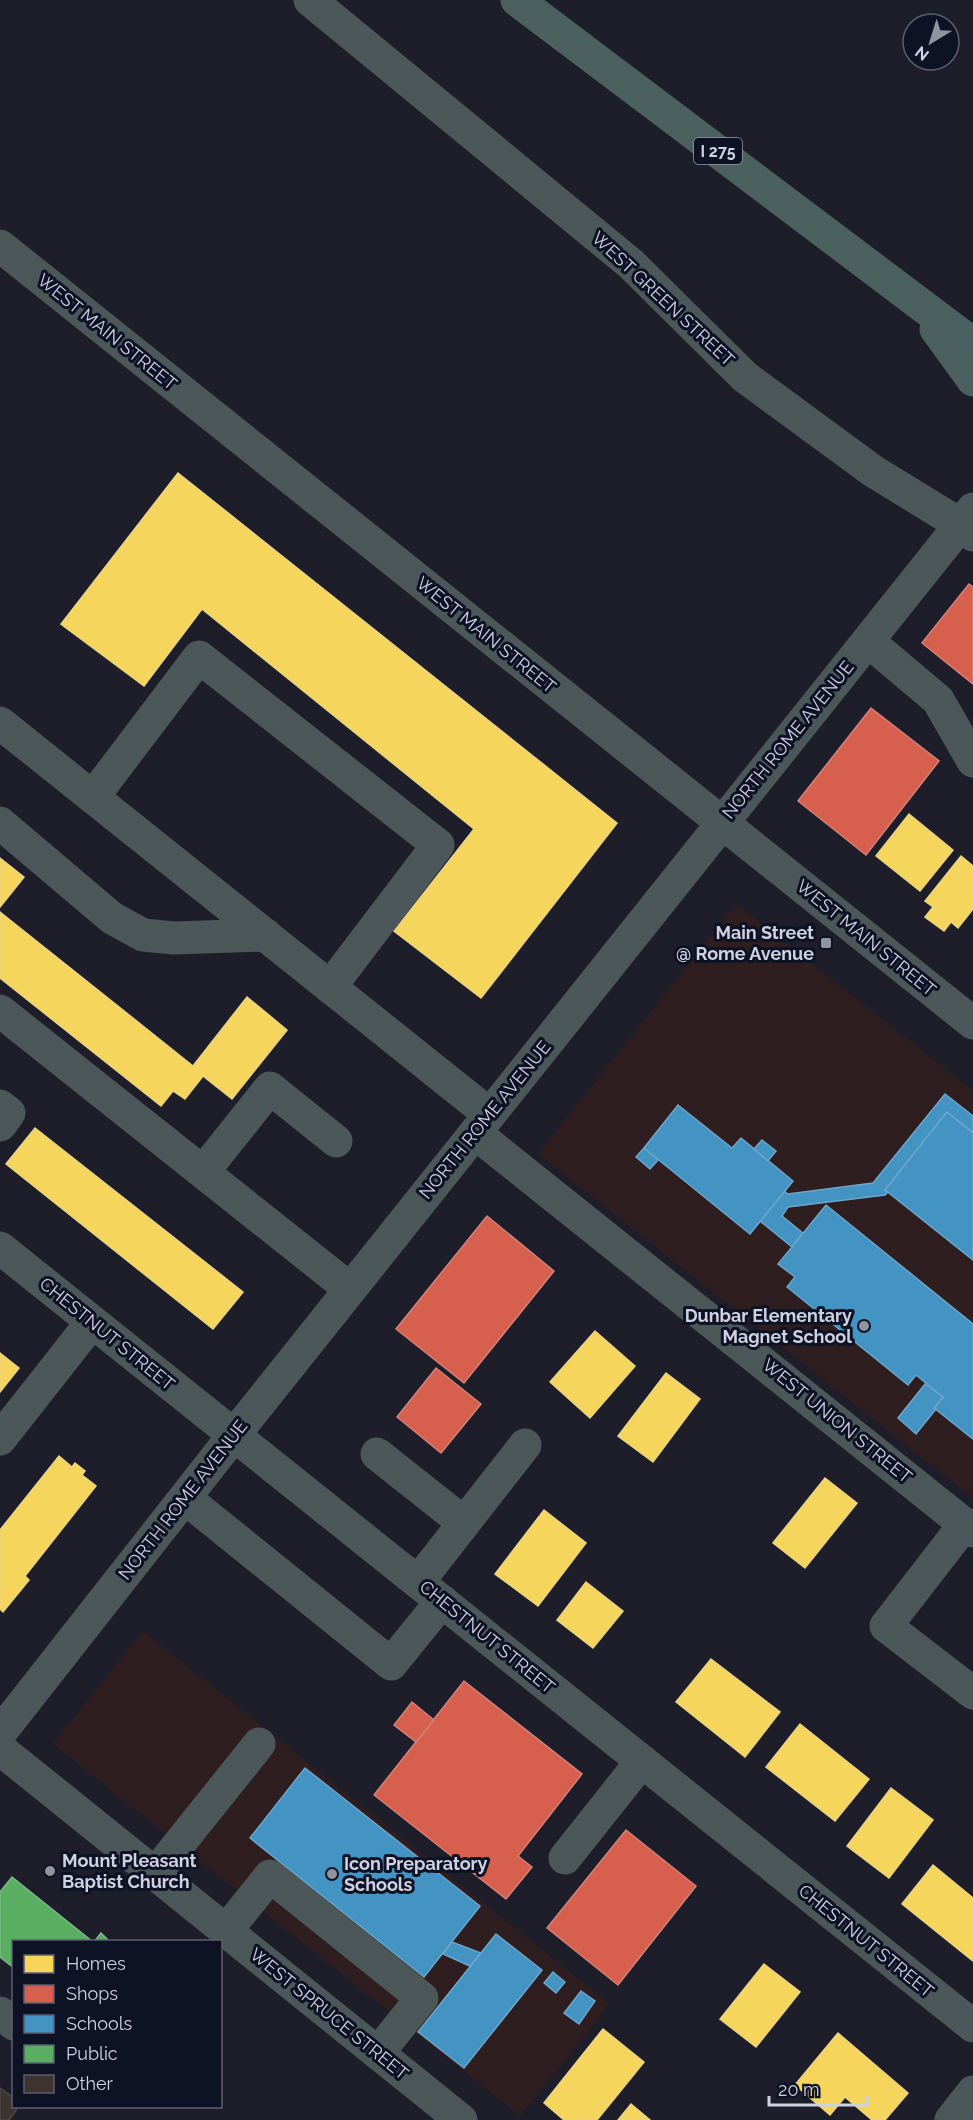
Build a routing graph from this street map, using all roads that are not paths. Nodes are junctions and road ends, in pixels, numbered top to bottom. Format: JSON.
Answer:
{"nodes":[{"id":1,"x":310,"y":0,"type":"edge"},
{"id":2,"x":517,"y":0,"type":"edge"},
{"id":3,"x":0,"y":246,"type":"edge"},
{"id":4,"x":941,"y":326,"type":"junction"},
{"id":5,"x":973,"y":344,"type":"edge"},
{"id":6,"x":973,"y":380,"type":"edge"},
{"id":7,"x":969,"y":523,"type":"edge"},
{"id":8,"x":868,"y":641,"type":"junction"},
{"id":9,"x":0,"y":723,"type":"edge"},
{"id":10,"x":973,"y":761,"type":"edge"},
{"id":11,"x":93,"y":797,"type":"junction"},
{"id":12,"x":0,"y":823,"type":"edge"},
{"id":13,"x":722,"y":824,"type":"junction"},
{"id":14,"x":266,"y":935,"type":"junction"},
{"id":15,"x":330,"y":987,"type":"junction"},
{"id":16,"x":0,"y":1011,"type":"edge"},
{"id":17,"x":973,"y":1023,"type":"edge"},
{"id":18,"x":0,"y":1106,"type":"edge"},
{"id":19,"x":482,"y":1123,"type":"junction"},
{"id":20,"x":0,"y":1125,"type":"edge"},
{"id":21,"x":336,"y":1141,"type":"dead end"},
{"id":22,"x":203,"y":1172,"type":"junction"},
{"id":23,"x":0,"y":1248,"type":"edge"},
{"id":24,"x":350,"y":1289,"type":"junction"},
{"id":25,"x":92,"y":1322,"type":"junction"},
{"id":26,"x":234,"y":1435,"type":"junction"},
{"id":27,"x":0,"y":1439,"type":"edge"},
{"id":28,"x":525,"y":1445,"type":"dead end"},
{"id":29,"x":377,"y":1454,"type":"dead end"},
{"id":30,"x":185,"y":1498,"type":"junction"},
{"id":31,"x":464,"y":1523,"type":"junction"},
{"id":32,"x":969,"y":1528,"type":"edge"},
{"id":33,"x":430,"y":1592,"type":"junction"},
{"id":34,"x":973,"y":1693,"type":"edge"},
{"id":35,"x":0,"y":1732,"type":"edge"},
{"id":36,"x":259,"y":1744,"type":"dead end"},
{"id":37,"x":0,"y":1749,"type":"edge"},
{"id":38,"x":642,"y":1761,"type":"junction"},
{"id":39,"x":564,"y":1858,"type":"dead end"},
{"id":40,"x":155,"y":1874,"type":"junction"},
{"id":41,"x":226,"y":1931,"type":"junction"},
{"id":42,"x":0,"y":2013,"type":"edge"},
{"id":43,"x":12,"y":2022,"type":"edge"},
{"id":44,"x":973,"y":2026,"type":"edge"},
{"id":45,"x":378,"y":2053,"type":"junction"},
{"id":46,"x":973,"y":2092,"type":"edge"},
{"id":47,"x":461,"y":2120,"type":"edge"},
{"id":48,"x":951,"y":2120,"type":"edge"}],
"edges":[{"from":1,"to":7,"type":"street","name":"WEST GREEN STREET"},
{"from":2,"to":4,"type":"highway","number":"I 275"},
{"from":3,"to":13,"type":"street","name":"WEST MAIN STREET"},
{"from":4,"to":5,"type":"highway","number":"I 275"},
{"from":4,"to":6,"type":"highway"},
{"from":7,"to":8,"type":"street","name":"NORTH ROME AVENUE"},
{"from":8,"to":10,"type":"street"},
{"from":8,"to":13,"type":"street","name":"NORTH ROME AVENUE"},
{"from":9,"to":11,"type":"street","name":"WEST UNION STREET"},
{"from":11,"to":14,"type":"street","name":"WEST UNION STREET"},
{"from":11,"to":15,"type":"street"},
{"from":12,"to":14,"type":"street"},
{"from":13,"to":17,"type":"street","name":"WEST MAIN STREET"},
{"from":13,"to":19,"type":"street","name":"NORTH ROME AVENUE"},
{"from":14,"to":15,"type":"street","name":"WEST UNION STREET"},
{"from":15,"to":19,"type":"street","name":"WEST UNION STREET"},
{"from":16,"to":22,"type":"street"},
{"from":18,"to":20,"type":"street"},
{"from":19,"to":24,"type":"street","name":"NORTH ROME AVENUE"},
{"from":19,"to":32,"type":"street","name":"WEST UNION STREET"},
{"from":21,"to":22,"type":"street"},
{"from":22,"to":24,"type":"street"},
{"from":23,"to":25,"type":"street","name":"CHESTNUT STREET"},
{"from":24,"to":26,"type":"street","name":"NORTH ROME AVENUE"},
{"from":25,"to":26,"type":"street","name":"CHESTNUT STREET"},
{"from":25,"to":27,"type":"street"},
{"from":26,"to":30,"type":"street","name":"NORTH ROME AVENUE"},
{"from":26,"to":33,"type":"street","name":"CHESTNUT STREET"},
{"from":28,"to":31,"type":"street"},
{"from":29,"to":31,"type":"street"},
{"from":30,"to":33,"type":"street"},
{"from":30,"to":35,"type":"street","name":"NORTH ROME AVENUE"},
{"from":31,"to":33,"type":"street"},
{"from":32,"to":34,"type":"street"},
{"from":33,"to":38,"type":"street","name":"CHESTNUT STREET"},
{"from":36,"to":40,"type":"street"},
{"from":37,"to":40,"type":"street","name":"WEST SPRUCE STREET"},
{"from":38,"to":39,"type":"street"},
{"from":38,"to":44,"type":"street","name":"CHESTNUT STREET"},
{"from":40,"to":41,"type":"street","name":"WEST SPRUCE STREET"},
{"from":41,"to":45,"type":"street","name":"WEST SPRUCE STREET"},
{"from":41,"to":45,"type":"street"},
{"from":42,"to":43,"type":"street"},
{"from":45,"to":47,"type":"street","name":"WEST SPRUCE STREET"},
{"from":46,"to":48,"type":"street"}]}
